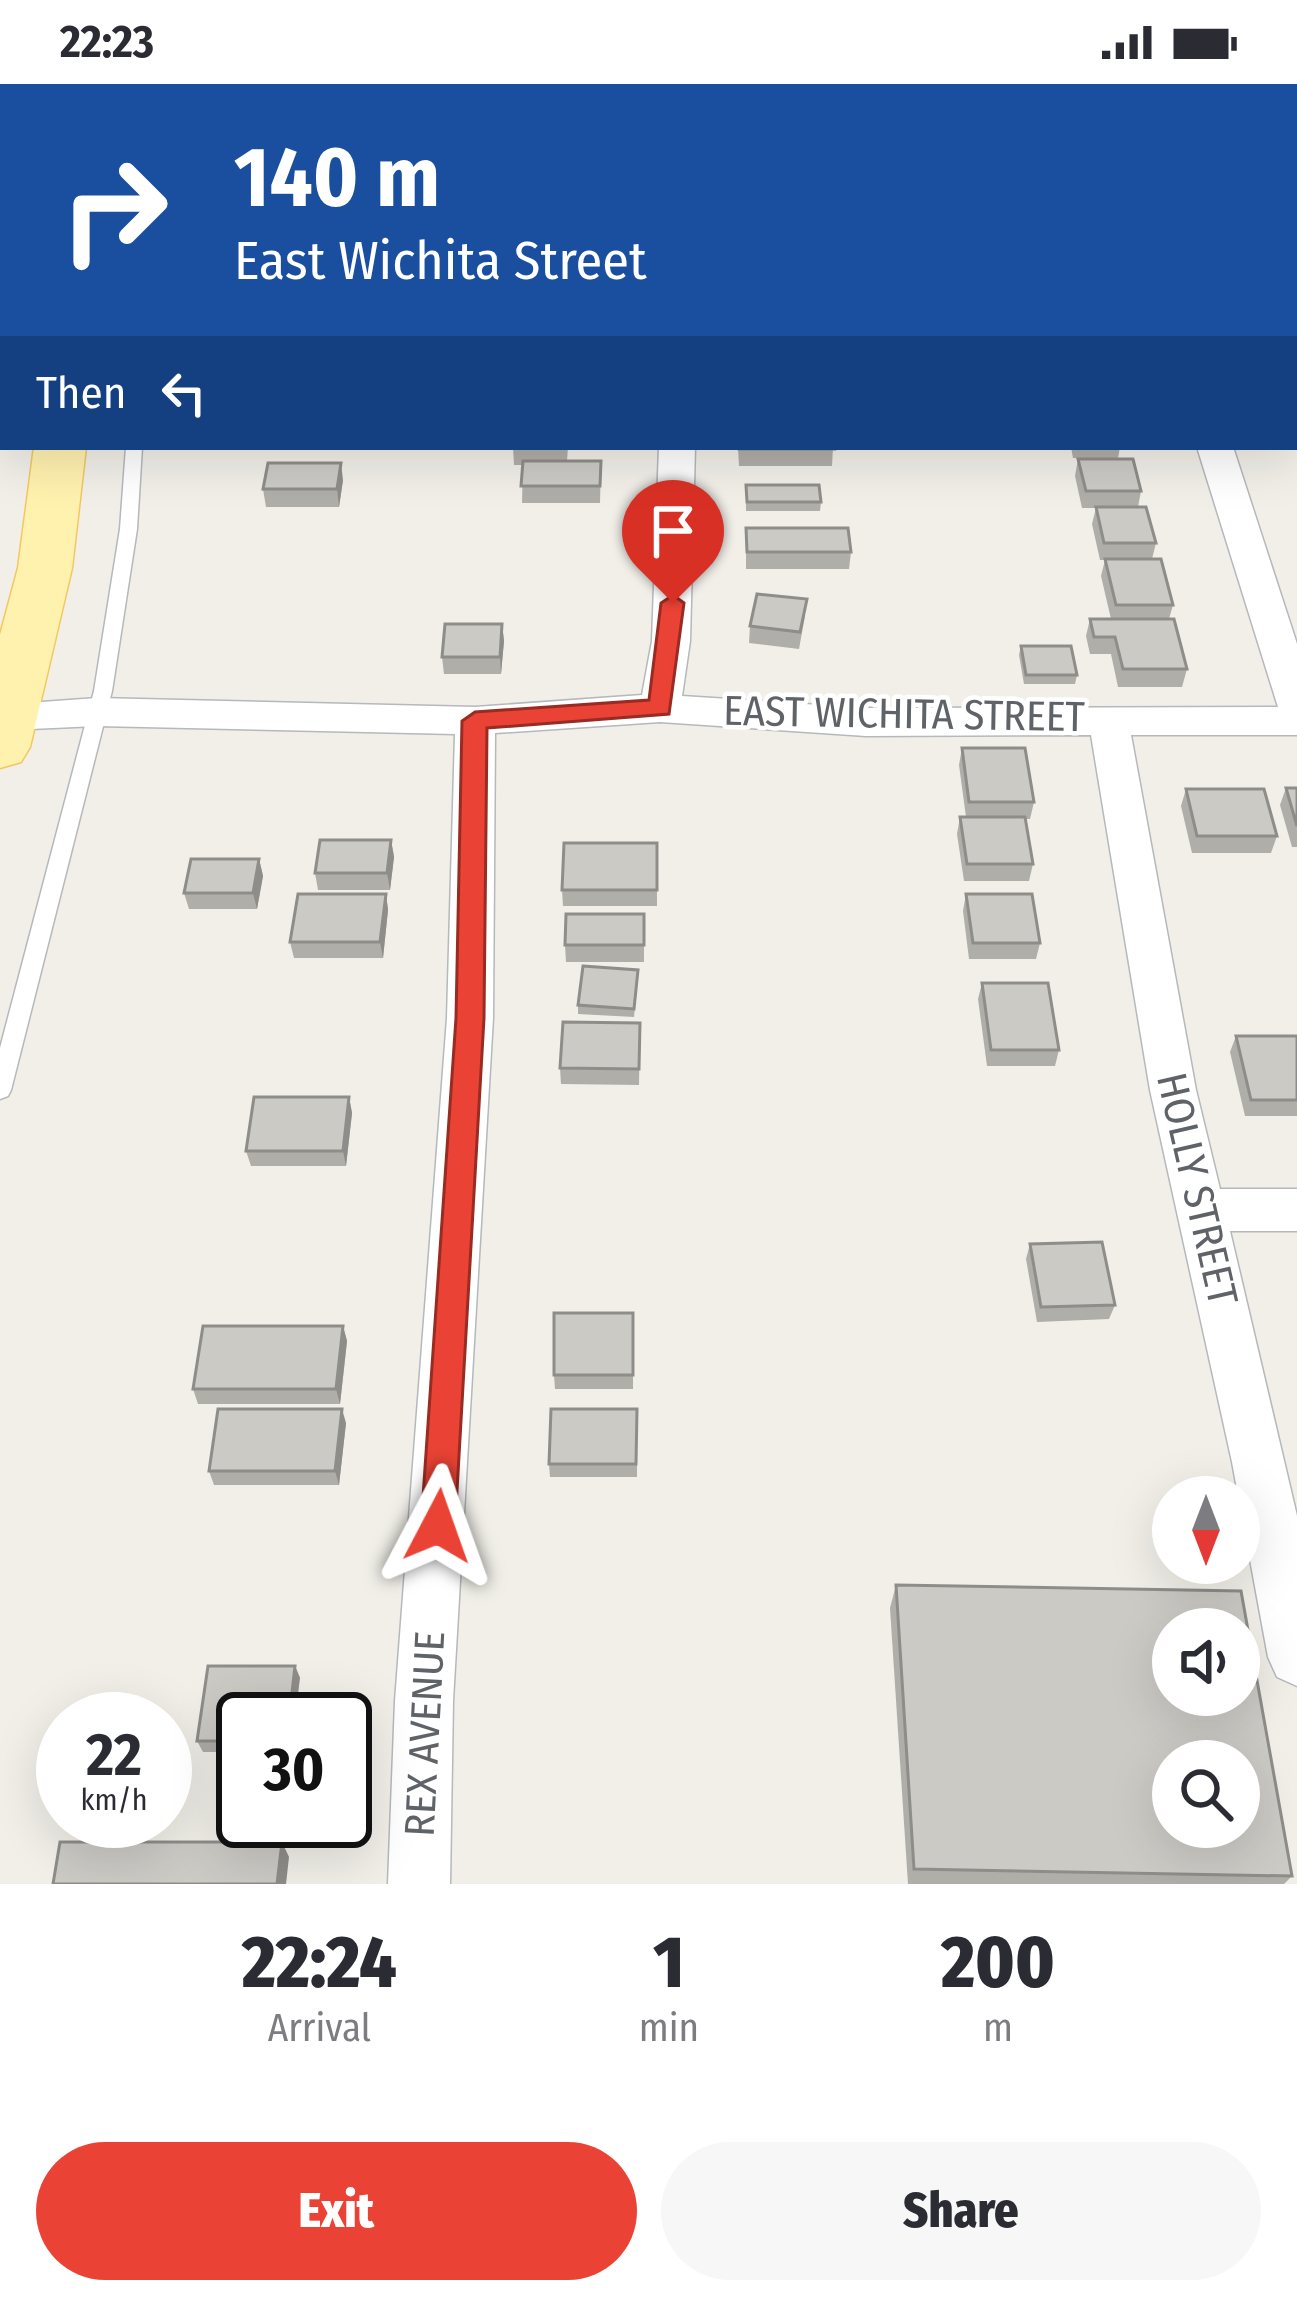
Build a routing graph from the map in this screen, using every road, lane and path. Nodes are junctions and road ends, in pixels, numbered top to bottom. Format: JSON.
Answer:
{"nodes":[{"id":1,"x":60,"y":450,"type":"edge"},
{"id":2,"x":134,"y":450,"type":"edge"},
{"id":3,"x":676,"y":450,"type":"edge"},
{"id":4,"x":1216,"y":450,"type":"edge"},
{"id":5,"x":1297,"y":705,"type":"edge"},
{"id":6,"x":660,"y":708,"type":"junction"},
{"id":7,"x":97,"y":712,"type":"junction"},
{"id":8,"x":1108,"y":719,"type":"junction"},
{"id":9,"x":475,"y":721,"type":"junction"},
{"id":10,"x":1297,"y":721,"type":"edge"},
{"id":11,"x":4,"y":731,"type":"edge"},
{"id":12,"x":0,"y":1090,"type":"edge"},
{"id":13,"x":1202,"y":1210,"type":"junction"},
{"id":14,"x":1297,"y":1210,"type":"edge"},
{"id":15,"x":1297,"y":1657,"type":"edge"},
{"id":16,"x":418,"y":1884,"type":"edge"}],
"edges":[{"from":1,"to":11,"type":"main road"},
{"from":2,"to":7,"type":"lane"},
{"from":3,"to":6,"type":"street"},
{"from":4,"to":5,"type":"street"},
{"from":6,"to":8,"type":"street","name":"EAST WICHITA STREET"},
{"from":6,"to":9,"type":"street","name":"EAST WICHITA STREET"},
{"from":7,"to":9,"type":"street","name":"EAST WICHITA STREET"},
{"from":7,"to":11,"type":"street","name":"EAST WICHITA STREET"},
{"from":7,"to":12,"type":"lane"},
{"from":8,"to":10,"type":"street","name":"EAST WICHITA STREET"},
{"from":8,"to":13,"type":"street","name":"HOLLY STREET"},
{"from":9,"to":16,"type":"street","name":"REX AVENUE"},
{"from":13,"to":14,"type":"street"},
{"from":13,"to":15,"type":"street","name":"HOLLY STREET"}]}
